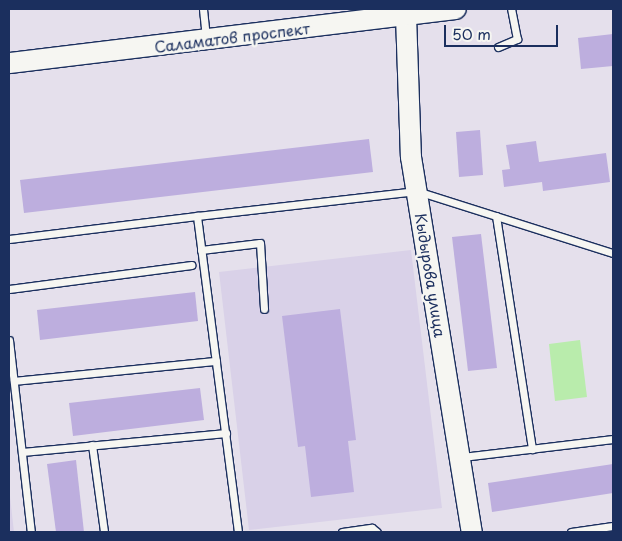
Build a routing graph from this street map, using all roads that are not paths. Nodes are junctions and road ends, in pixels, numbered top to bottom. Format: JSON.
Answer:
{"nodes":[{"id":1,"x":203,"y":9,"type":"edge"},
{"id":2,"x":456,"y":9,"type":"edge"},
{"id":3,"x":512,"y":9,"type":"edge"},
{"id":4,"x":406,"y":16,"type":"junction"},
{"id":5,"x":207,"y":40,"type":"junction"},
{"id":6,"x":498,"y":47,"type":"dead end"},
{"id":7,"x":9,"y":63,"type":"edge"},
{"id":8,"x":417,"y":191,"type":"junction"},
{"id":9,"x":197,"y":216,"type":"junction"},
{"id":10,"x":496,"y":216,"type":"junction"},
{"id":11,"x":9,"y":240,"type":"edge"},
{"id":12,"x":202,"y":250,"type":"junction"},
{"id":13,"x":613,"y":253,"type":"edge"},
{"id":14,"x":191,"y":265,"type":"dead end"},
{"id":15,"x":9,"y":289,"type":"edge"},
{"id":16,"x":264,"y":309,"type":"dead end"},
{"id":17,"x":9,"y":340,"type":"edge"},
{"id":18,"x":216,"y":361,"type":"junction"},
{"id":19,"x":14,"y":382,"type":"junction"},
{"id":20,"x":226,"y":433,"type":"junction"},
{"id":21,"x":613,"y":439,"type":"edge"},
{"id":22,"x":92,"y":445,"type":"junction"},
{"id":23,"x":532,"y":449,"type":"junction"},
{"id":24,"x":22,"y":452,"type":"junction"},
{"id":25,"x":460,"y":457,"type":"junction"},
{"id":26,"x":613,"y":526,"type":"edge"},
{"id":27,"x":31,"y":532,"type":"edge"},
{"id":28,"x":104,"y":532,"type":"edge"},
{"id":29,"x":238,"y":532,"type":"edge"},
{"id":30,"x":342,"y":532,"type":"edge"},
{"id":31,"x":377,"y":532,"type":"edge"},
{"id":32,"x":472,"y":532,"type":"edge"},
{"id":33,"x":571,"y":532,"type":"edge"}],
"edges":[{"from":1,"to":5,"type":"lane"},
{"from":2,"to":4,"type":"street","name":"Саламатов проспект"},
{"from":3,"to":6,"type":"lane"},
{"from":4,"to":5,"type":"street","name":"Саламатов проспект"},
{"from":4,"to":8,"type":"street","name":"Кыдырова улица"},
{"from":5,"to":7,"type":"street","name":"Саламатов проспект"},
{"from":8,"to":9,"type":"lane"},
{"from":8,"to":10,"type":"lane"},
{"from":8,"to":25,"type":"street","name":"Кыдырова улица"},
{"from":9,"to":11,"type":"lane"},
{"from":9,"to":12,"type":"lane"},
{"from":10,"to":13,"type":"lane"},
{"from":10,"to":23,"type":"lane"},
{"from":12,"to":16,"type":"lane"},
{"from":12,"to":18,"type":"lane"},
{"from":14,"to":15,"type":"lane"},
{"from":17,"to":19,"type":"lane"},
{"from":18,"to":19,"type":"lane"},
{"from":18,"to":20,"type":"lane"},
{"from":19,"to":24,"type":"lane"},
{"from":20,"to":22,"type":"lane"},
{"from":20,"to":29,"type":"lane"},
{"from":21,"to":23,"type":"lane"},
{"from":22,"to":24,"type":"lane"},
{"from":22,"to":28,"type":"lane"},
{"from":23,"to":25,"type":"lane"},
{"from":24,"to":27,"type":"lane"},
{"from":25,"to":32,"type":"street","name":"Кыдырова улица"},
{"from":26,"to":33,"type":"lane"},
{"from":30,"to":31,"type":"lane"}]}
